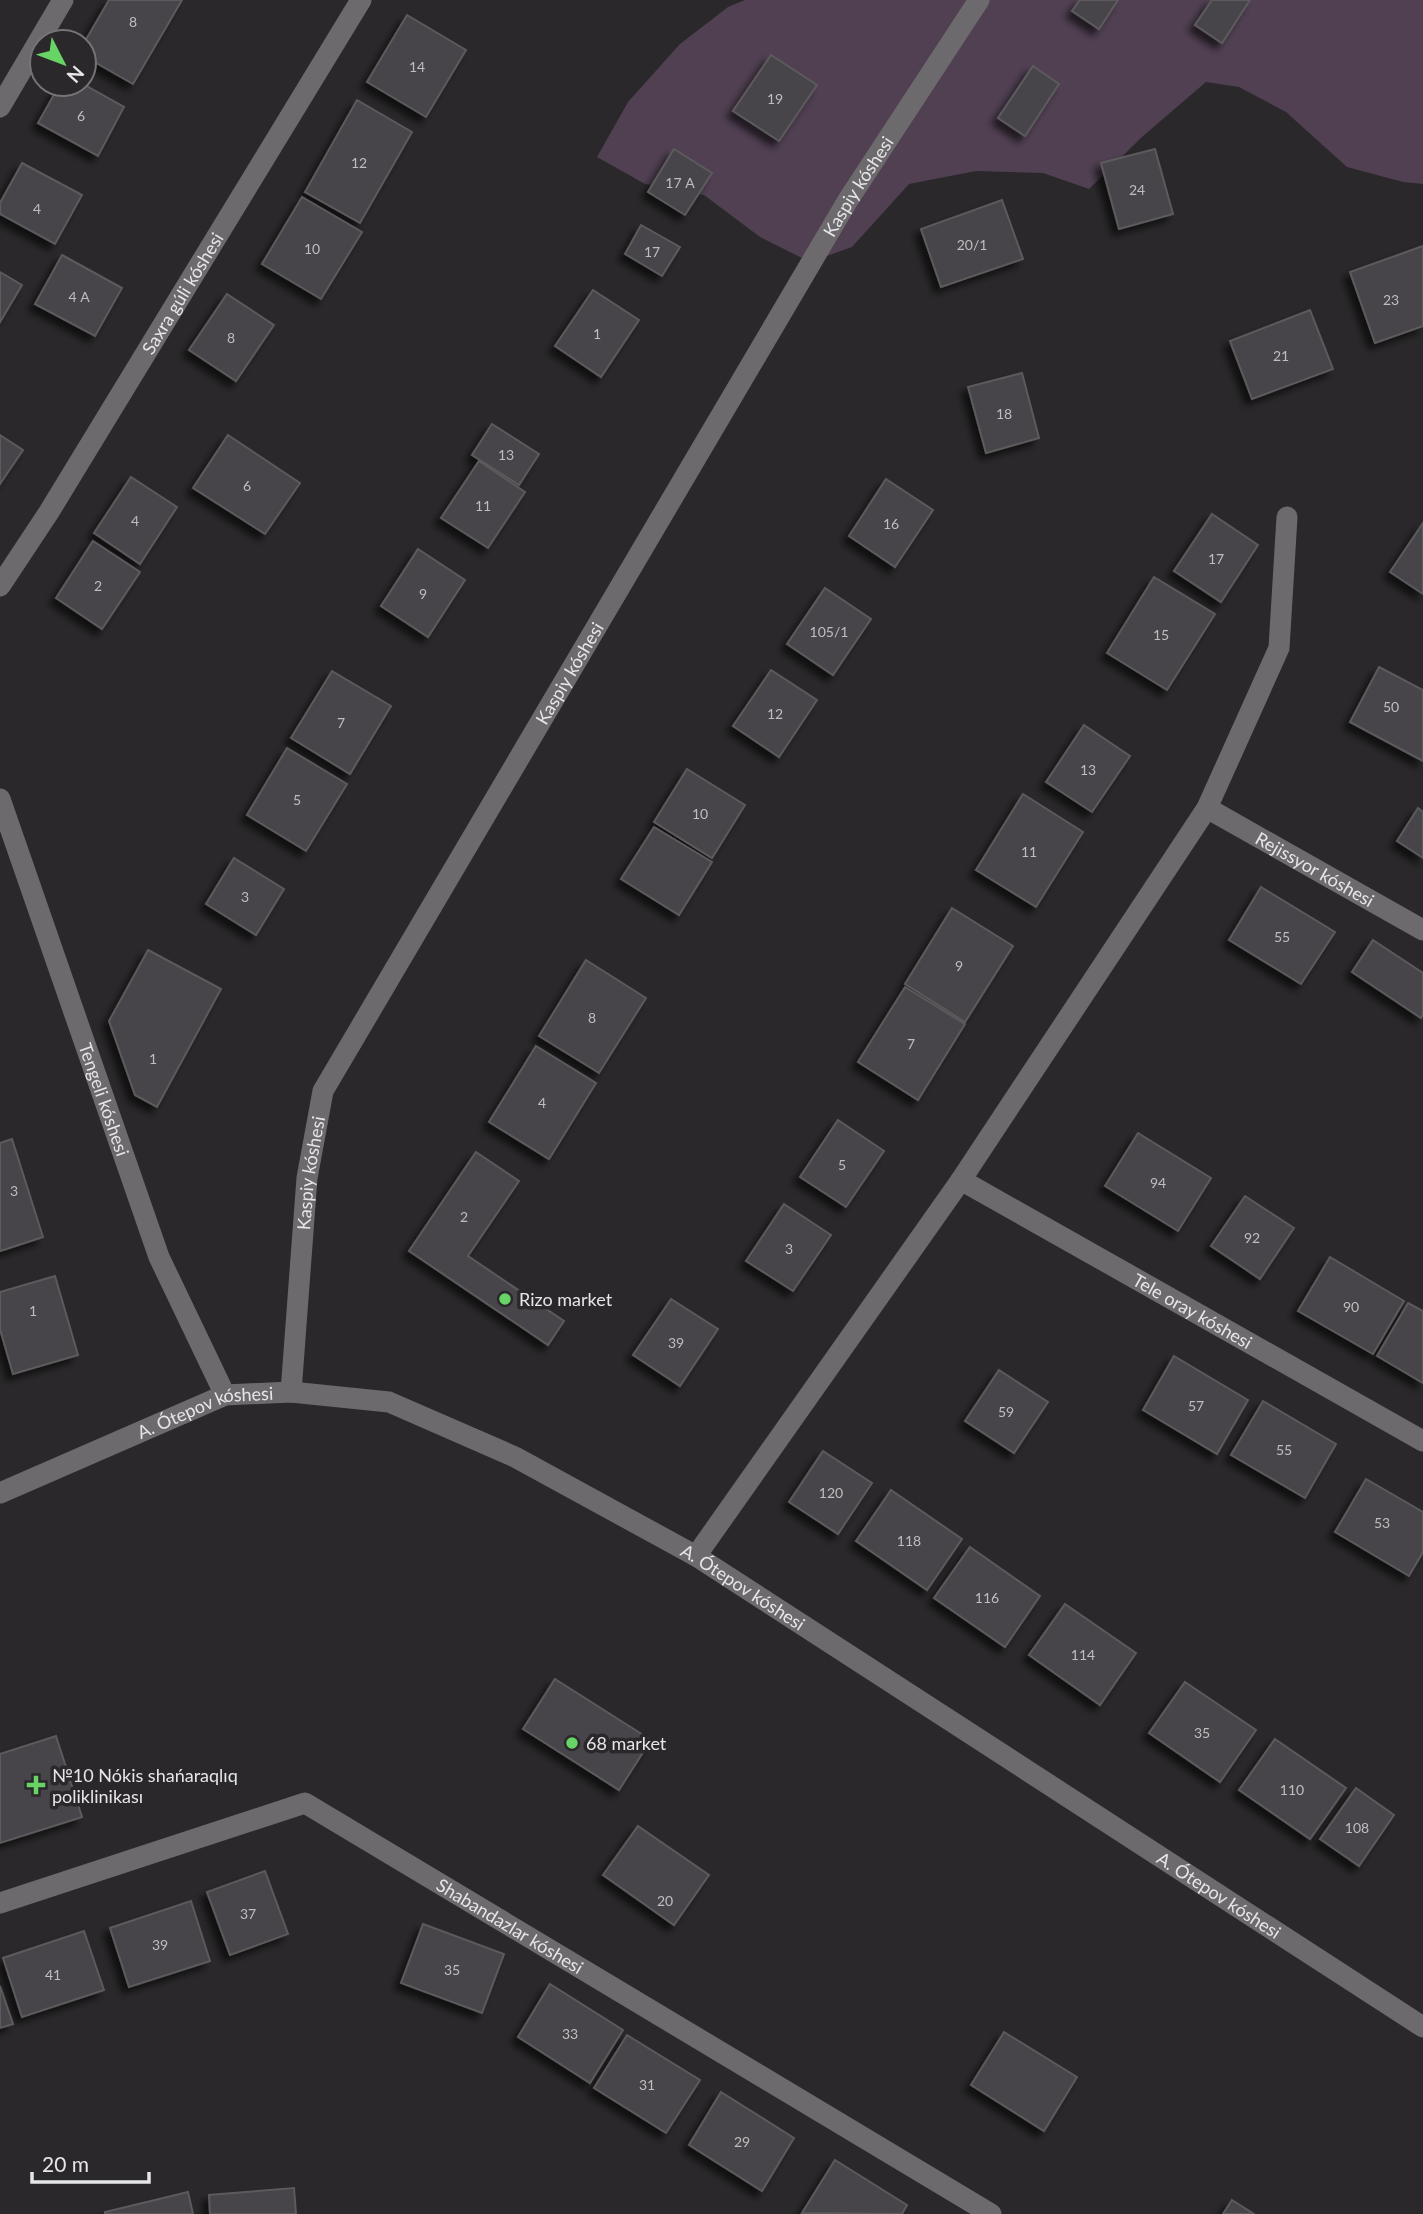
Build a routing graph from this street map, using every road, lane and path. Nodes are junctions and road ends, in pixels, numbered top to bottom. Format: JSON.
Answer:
{"nodes":[{"id":1,"x":63,"y":0,"type":"edge"},
{"id":2,"x":361,"y":0,"type":"edge"},
{"id":3,"x":979,"y":0,"type":"edge"},
{"id":4,"x":0,"y":107,"type":"edge"},
{"id":5,"x":1287,"y":517,"type":"dead end"},
{"id":6,"x":0,"y":586,"type":"edge"},
{"id":7,"x":0,"y":799,"type":"edge"},
{"id":8,"x":1207,"y":808,"type":"junction"},
{"id":9,"x":1423,"y":930,"type":"edge"},
{"id":10,"x":961,"y":1181,"type":"junction"},
{"id":11,"x":291,"y":1392,"type":"junction"},
{"id":12,"x":225,"y":1395,"type":"junction"},
{"id":13,"x":1423,"y":1441,"type":"edge"},
{"id":14,"x":0,"y":1493,"type":"edge"},
{"id":15,"x":696,"y":1556,"type":"junction"},
{"id":16,"x":0,"y":1903,"type":"edge"},
{"id":17,"x":1423,"y":2027,"type":"edge"},
{"id":18,"x":991,"y":2214,"type":"edge"}],
"edges":[{"from":1,"to":4,"type":"street"},
{"from":2,"to":6,"type":"street","name":"Saxra gúli kóshesi"},
{"from":3,"to":11,"type":"street","name":"Kaspiy kóshesi"},
{"from":5,"to":8,"type":"street"},
{"from":7,"to":12,"type":"street","name":"Tengeli kóshesi"},
{"from":8,"to":9,"type":"street","name":"Rejissyor kóshesi"},
{"from":8,"to":10,"type":"street"},
{"from":10,"to":13,"type":"street","name":"Tele oray kóshesi"},
{"from":10,"to":15,"type":"street"},
{"from":11,"to":12,"type":"street","name":"A. Ótepov kóshesi"},
{"from":11,"to":15,"type":"street","name":"A. Ótepov kóshesi"},
{"from":12,"to":14,"type":"street","name":"A. Ótepov kóshesi"},
{"from":15,"to":17,"type":"street","name":"A. Ótepov kóshesi"},
{"from":16,"to":18,"type":"street","name":"Shabandazlar kóshesi"}]}
